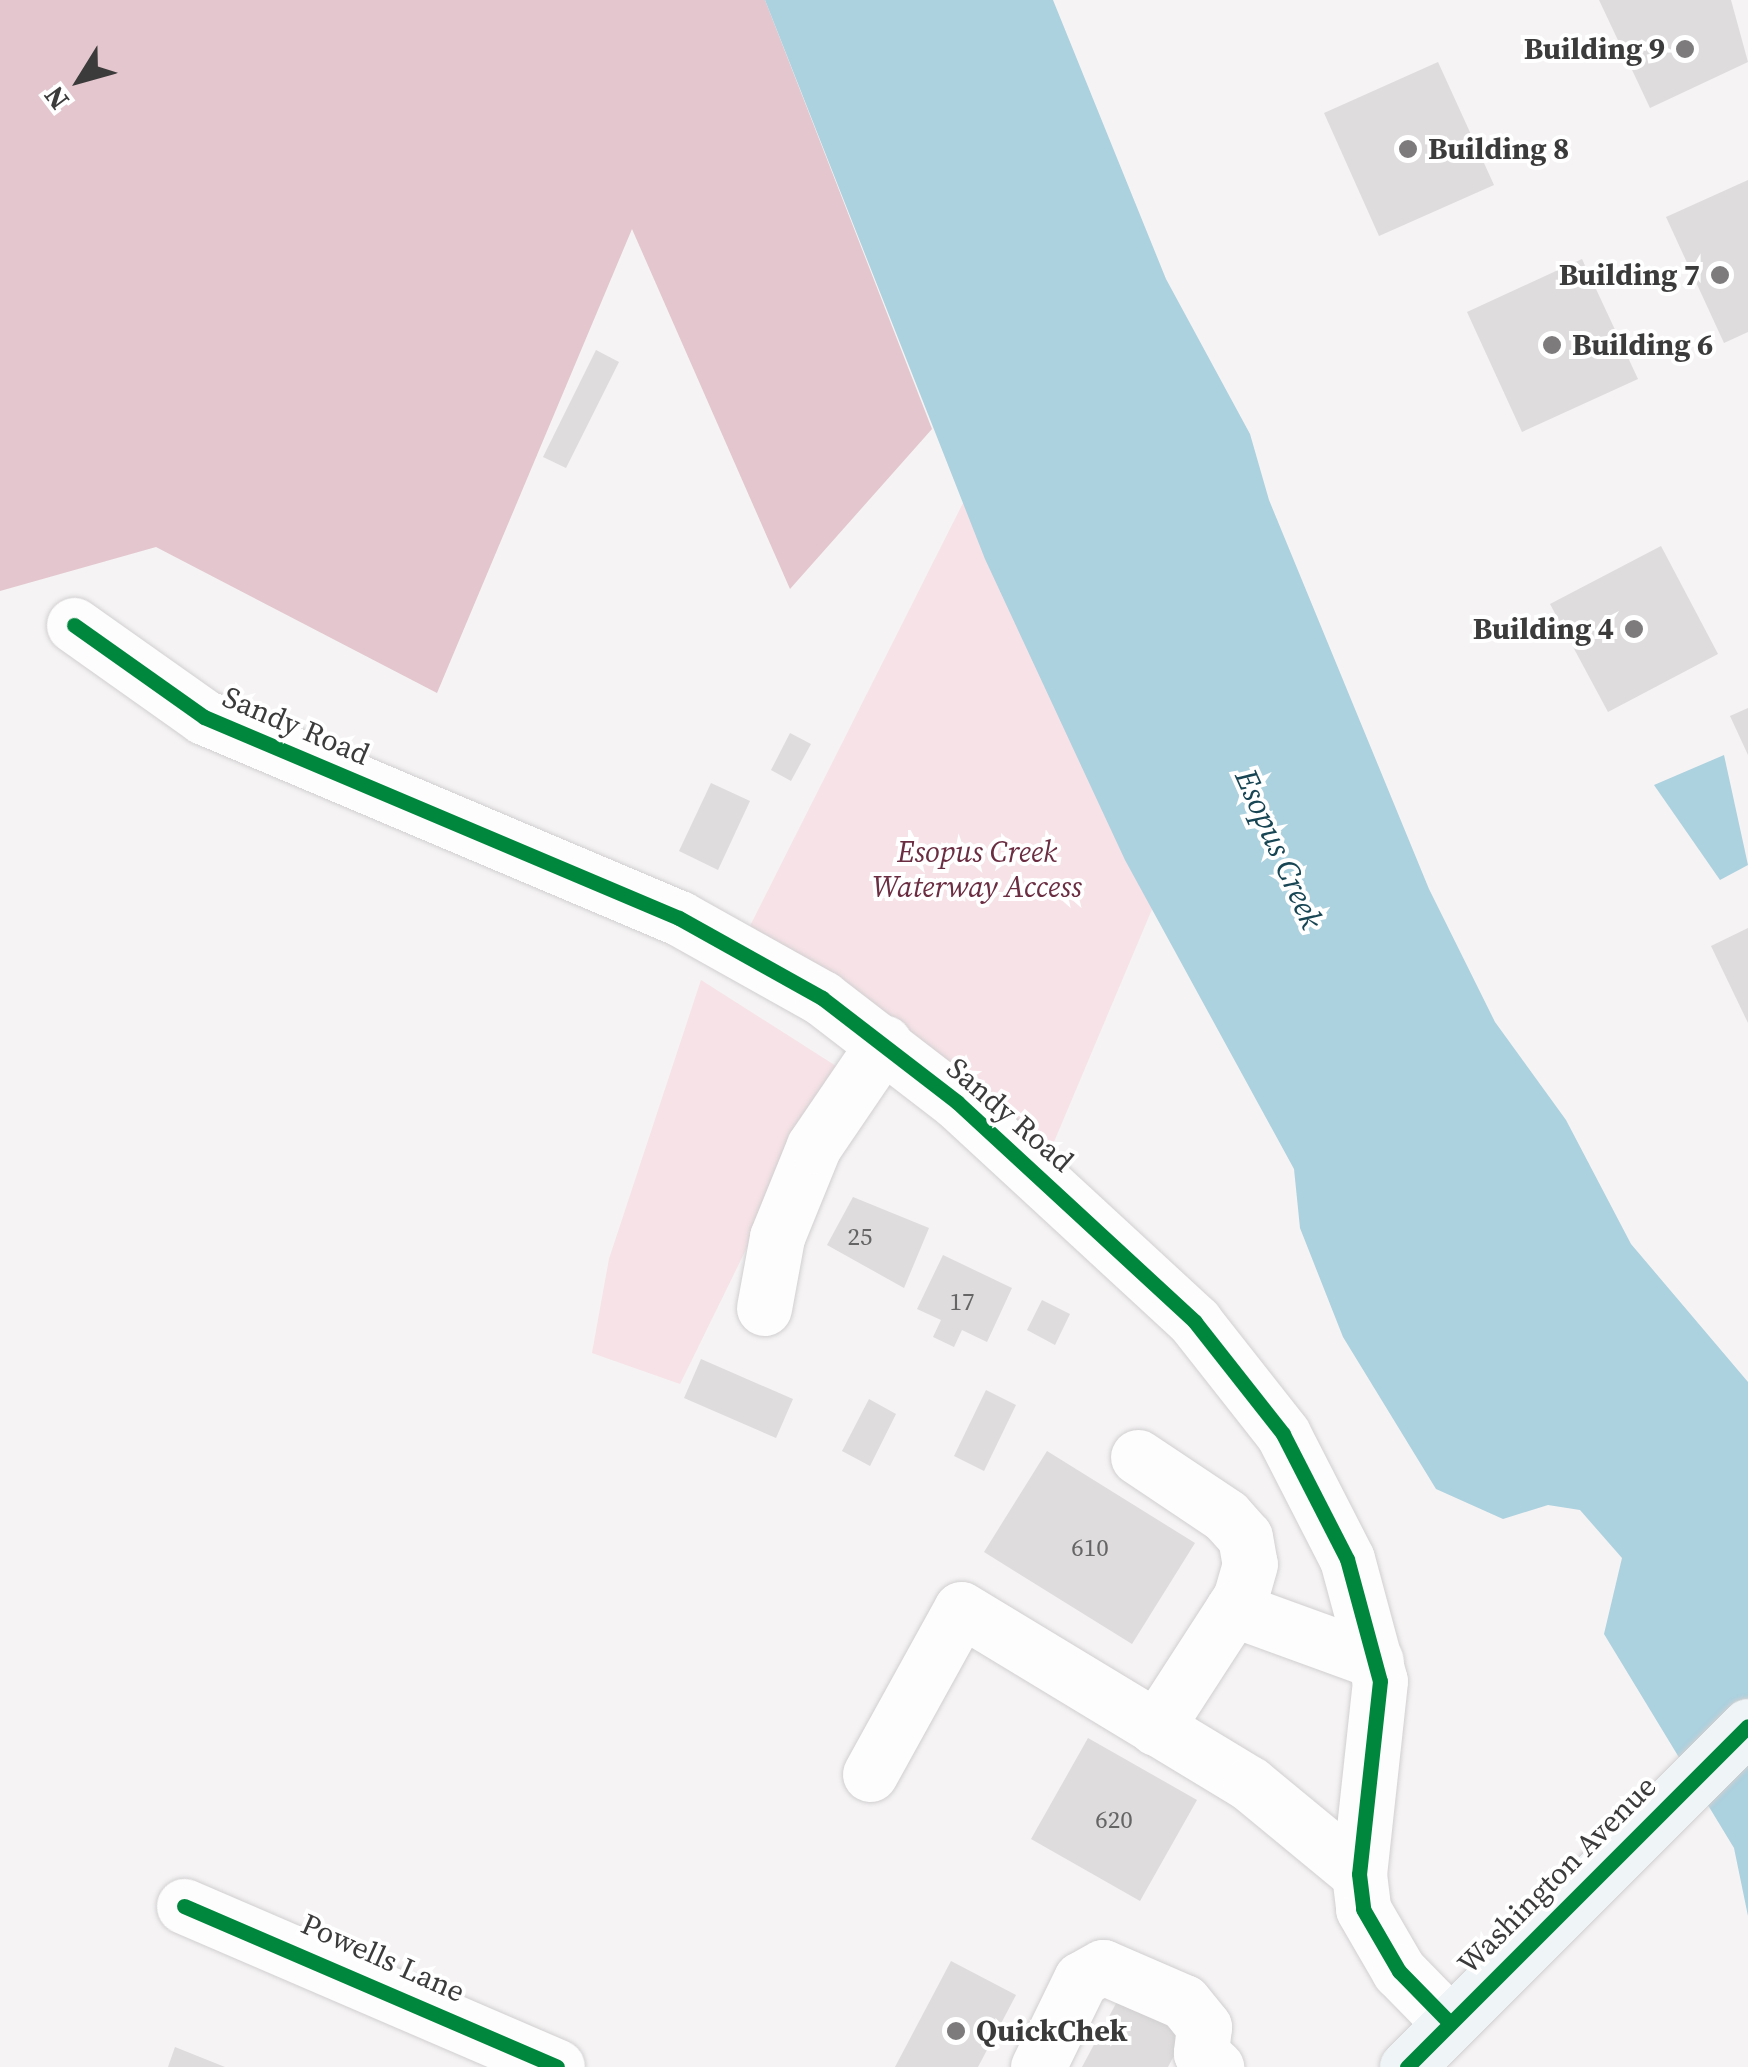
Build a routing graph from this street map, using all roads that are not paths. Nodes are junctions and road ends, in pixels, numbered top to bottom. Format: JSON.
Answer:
{"nodes":[{"id":1,"x":74,"y":625,"type":"dead end"},
{"id":2,"x":884,"y":1043,"type":"junction"},
{"id":3,"x":764,"y":1308,"type":"dead end"},
{"id":4,"x":1138,"y":1457,"type":"dead end"},
{"id":5,"x":1233,"y":1609,"type":"junction"},
{"id":6,"x":1376,"y":1661,"type":"junction"},
{"id":7,"x":1748,"y":1726,"type":"edge"},
{"id":8,"x":1156,"y":1728,"type":"junction"},
{"id":9,"x":870,"y":1774,"type":"dead end"},
{"id":10,"x":1358,"y":1874,"type":"junction"},
{"id":11,"x":184,"y":1906,"type":"dead end"},
{"id":12,"x":1448,"y":2022,"type":"junction"},
{"id":13,"x":1203,"y":2062,"type":"edge"},
{"id":14,"x":557,"y":2067,"type":"edge"},
{"id":15,"x":1038,"y":2067,"type":"edge"},
{"id":16,"x":1407,"y":2067,"type":"edge"}],
"edges":[{"from":1,"to":2,"type":"street","name":"Sandy Road"},
{"from":2,"to":3,"type":"street"},
{"from":2,"to":6,"type":"street","name":"Sandy Road"},
{"from":4,"to":5,"type":"street"},
{"from":5,"to":6,"type":"street"},
{"from":5,"to":8,"type":"street"},
{"from":6,"to":10,"type":"street","name":"Sandy Road"},
{"from":7,"to":12,"type":"main road","name":"Washington Avenue"},
{"from":8,"to":9,"type":"street"},
{"from":8,"to":10,"type":"street"},
{"from":10,"to":12,"type":"street","name":"Sandy Road"},
{"from":11,"to":14,"type":"street","name":"Powells Lane"},
{"from":12,"to":16,"type":"main road","name":"Washington Avenue"},
{"from":13,"to":15,"type":"street"}]}
